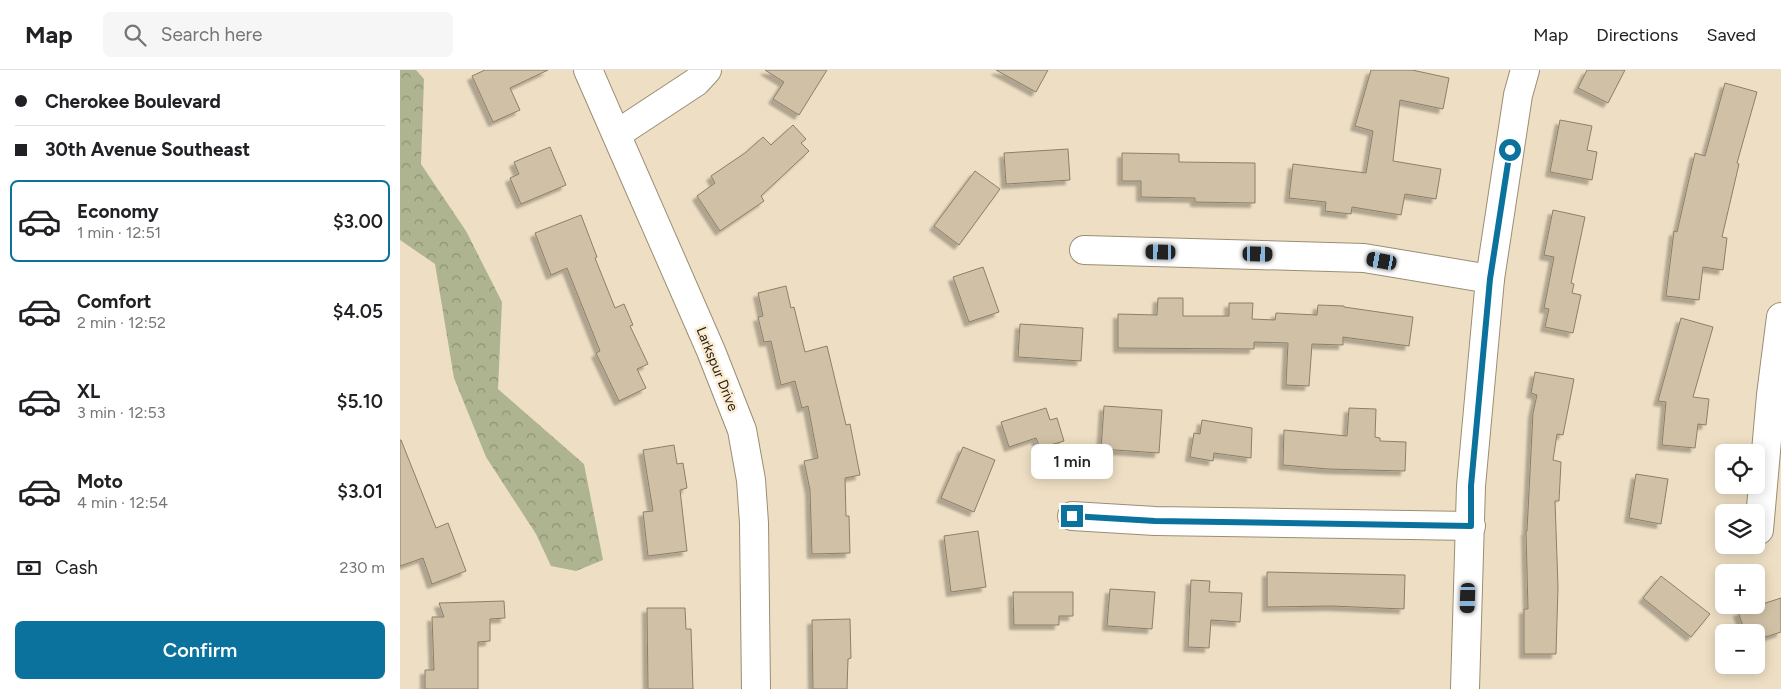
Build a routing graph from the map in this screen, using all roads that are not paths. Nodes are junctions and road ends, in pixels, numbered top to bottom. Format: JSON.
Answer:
{"nodes":[{"id":1,"x":588,"y":70,"type":"edge"},
{"id":2,"x":707,"y":70,"type":"edge"},
{"id":3,"x":1524,"y":70,"type":"edge"},
{"id":4,"x":617,"y":134,"type":"junction"},
{"id":5,"x":1084,"y":250,"type":"dead end"},
{"id":6,"x":1490,"y":279,"type":"junction"},
{"id":7,"x":1781,"y":317,"type":"edge"},
{"id":8,"x":1761,"y":504,"type":"edge"},
{"id":9,"x":1072,"y":516,"type":"dead end"},
{"id":10,"x":1471,"y":526,"type":"junction"},
{"id":11,"x":756,"y":689,"type":"edge"},
{"id":12,"x":1465,"y":689,"type":"edge"}],
"edges":[{"from":1,"to":4,"type":"street","name":"Larkspur Drive"},
{"from":2,"to":4,"type":"street"},
{"from":3,"to":6,"type":"street"},
{"from":4,"to":11,"type":"street","name":"Larkspur Drive"},
{"from":5,"to":6,"type":"street"},
{"from":6,"to":10,"type":"street"},
{"from":7,"to":8,"type":"street"},
{"from":9,"to":10,"type":"street"},
{"from":10,"to":12,"type":"street"}]}
